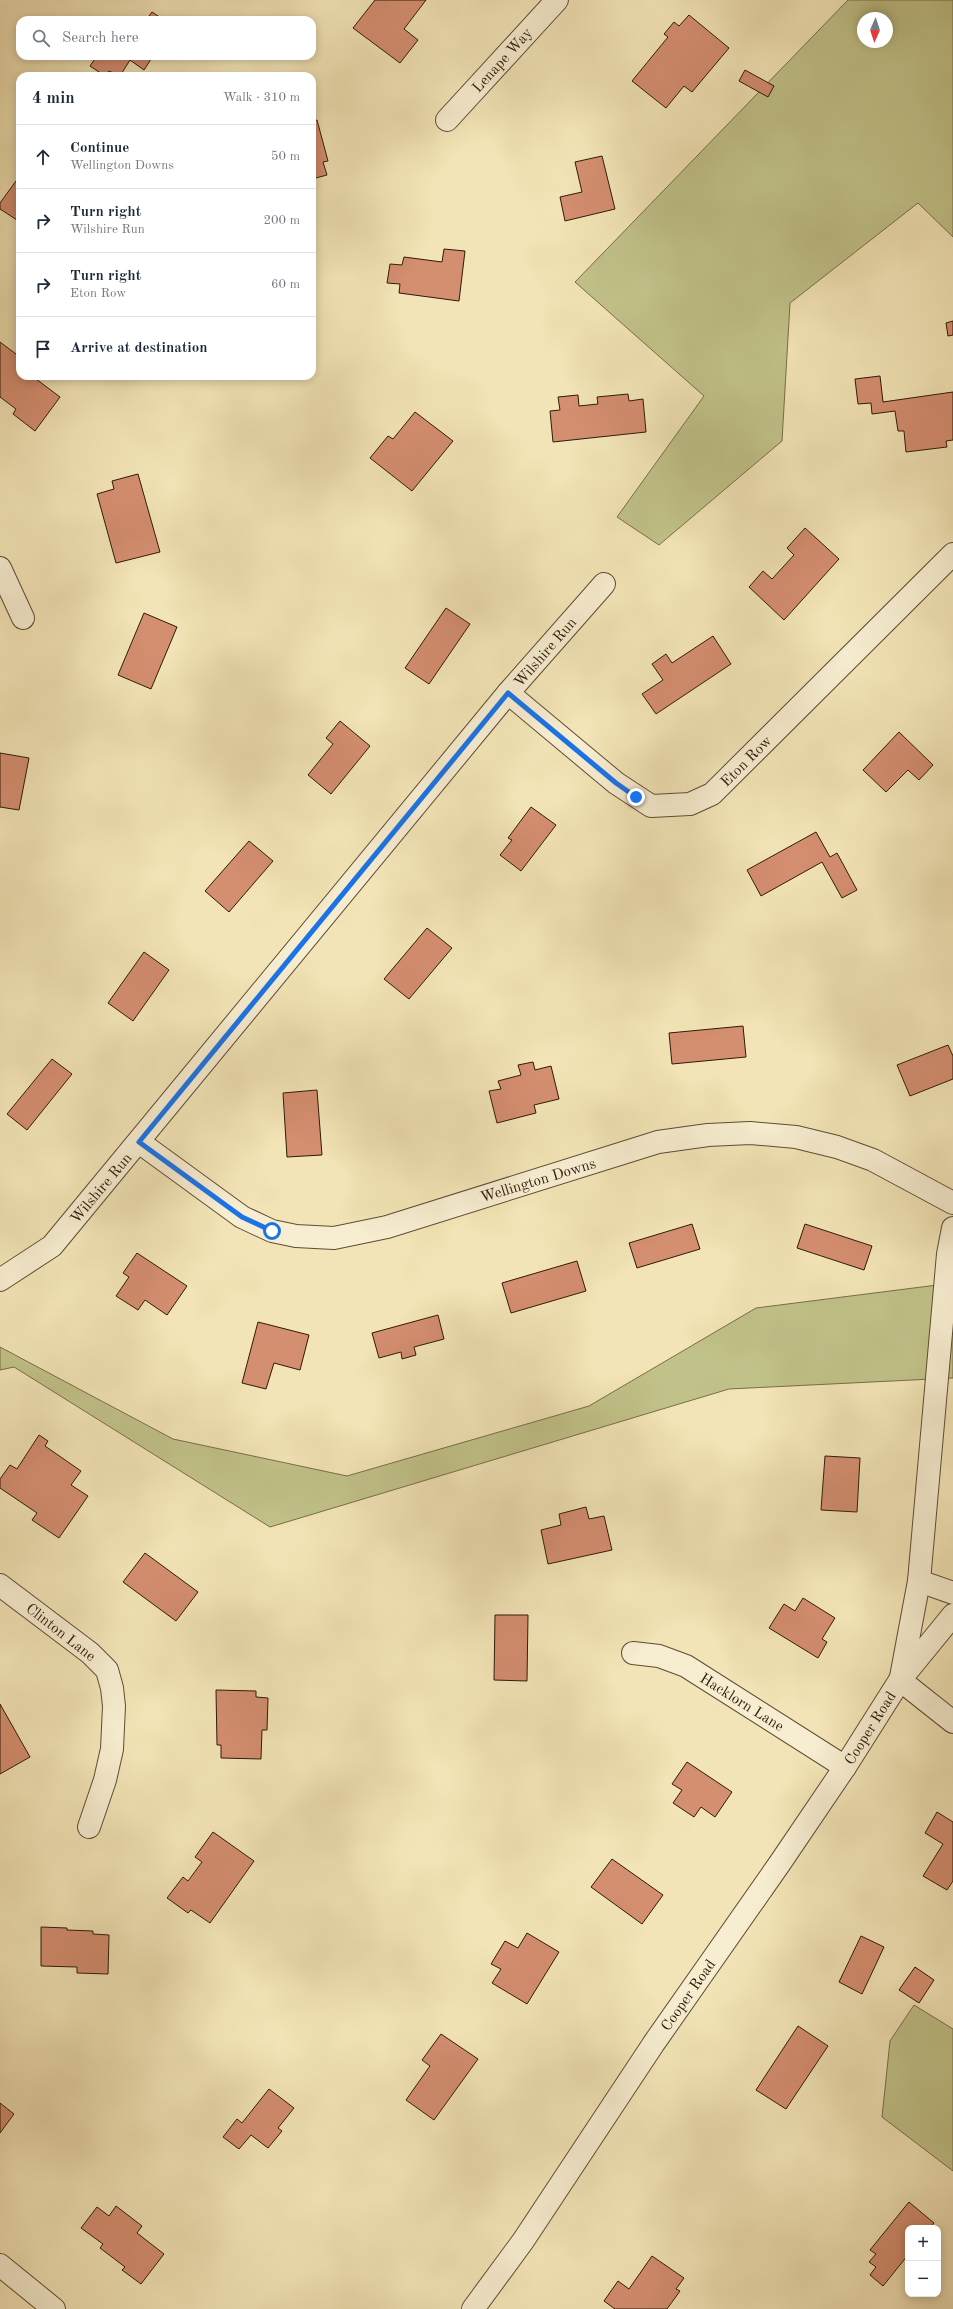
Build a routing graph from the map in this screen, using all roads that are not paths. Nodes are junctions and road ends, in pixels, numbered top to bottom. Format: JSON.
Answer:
{"nodes":[{"id":1,"x":557,"y":0,"type":"edge"},
{"id":2,"x":447,"y":120,"type":"dead end"},
{"id":3,"x":953,"y":554,"type":"edge"},
{"id":4,"x":0,"y":568,"type":"edge"},
{"id":5,"x":604,"y":584,"type":"dead end"},
{"id":6,"x":23,"y":618,"type":"dead end"},
{"id":7,"x":508,"y":693,"type":"junction"},
{"id":8,"x":139,"y":1142,"type":"junction"},
{"id":9,"x":953,"y":1203,"type":"edge"},
{"id":10,"x":953,"y":1228,"type":"edge"},
{"id":11,"x":0,"y":1280,"type":"edge"},
{"id":12,"x":919,"y":1581,"type":"junction"},
{"id":13,"x":0,"y":1585,"type":"edge"},
{"id":14,"x":953,"y":1593,"type":"edge"},
{"id":15,"x":953,"y":1615,"type":"edge"},
{"id":16,"x":633,"y":1653,"type":"dead end"},
{"id":17,"x":900,"y":1680,"type":"junction"},
{"id":18,"x":953,"y":1722,"type":"edge"},
{"id":19,"x":845,"y":1767,"type":"junction"},
{"id":20,"x":89,"y":1827,"type":"dead end"},
{"id":21,"x":0,"y":2265,"type":"edge"},
{"id":22,"x":54,"y":2309,"type":"edge"},
{"id":23,"x":473,"y":2309,"type":"edge"}],
"edges":[{"from":1,"to":2,"type":"street","name":"Lenape Way"},
{"from":3,"to":7,"type":"street","name":"Eton Row"},
{"from":4,"to":6,"type":"street"},
{"from":5,"to":7,"type":"street","name":"Wilshire Run"},
{"from":7,"to":8,"type":"street","name":"Wilshire Run"},
{"from":8,"to":9,"type":"street","name":"Wellington Downs"},
{"from":8,"to":11,"type":"street","name":"Wilshire Run"},
{"from":10,"to":12,"type":"street","name":"Cooper Road"},
{"from":12,"to":14,"type":"street"},
{"from":12,"to":17,"type":"street","name":"Cooper Road"},
{"from":13,"to":20,"type":"street","name":"Clinton Lane"},
{"from":15,"to":17,"type":"street","name":"Cooper Road"},
{"from":16,"to":19,"type":"street","name":"Hacklorn Lane"},
{"from":17,"to":18,"type":"street"},
{"from":17,"to":19,"type":"street","name":"Cooper Road"},
{"from":19,"to":23,"type":"street","name":"Cooper Road"},
{"from":21,"to":22,"type":"street"}]}
